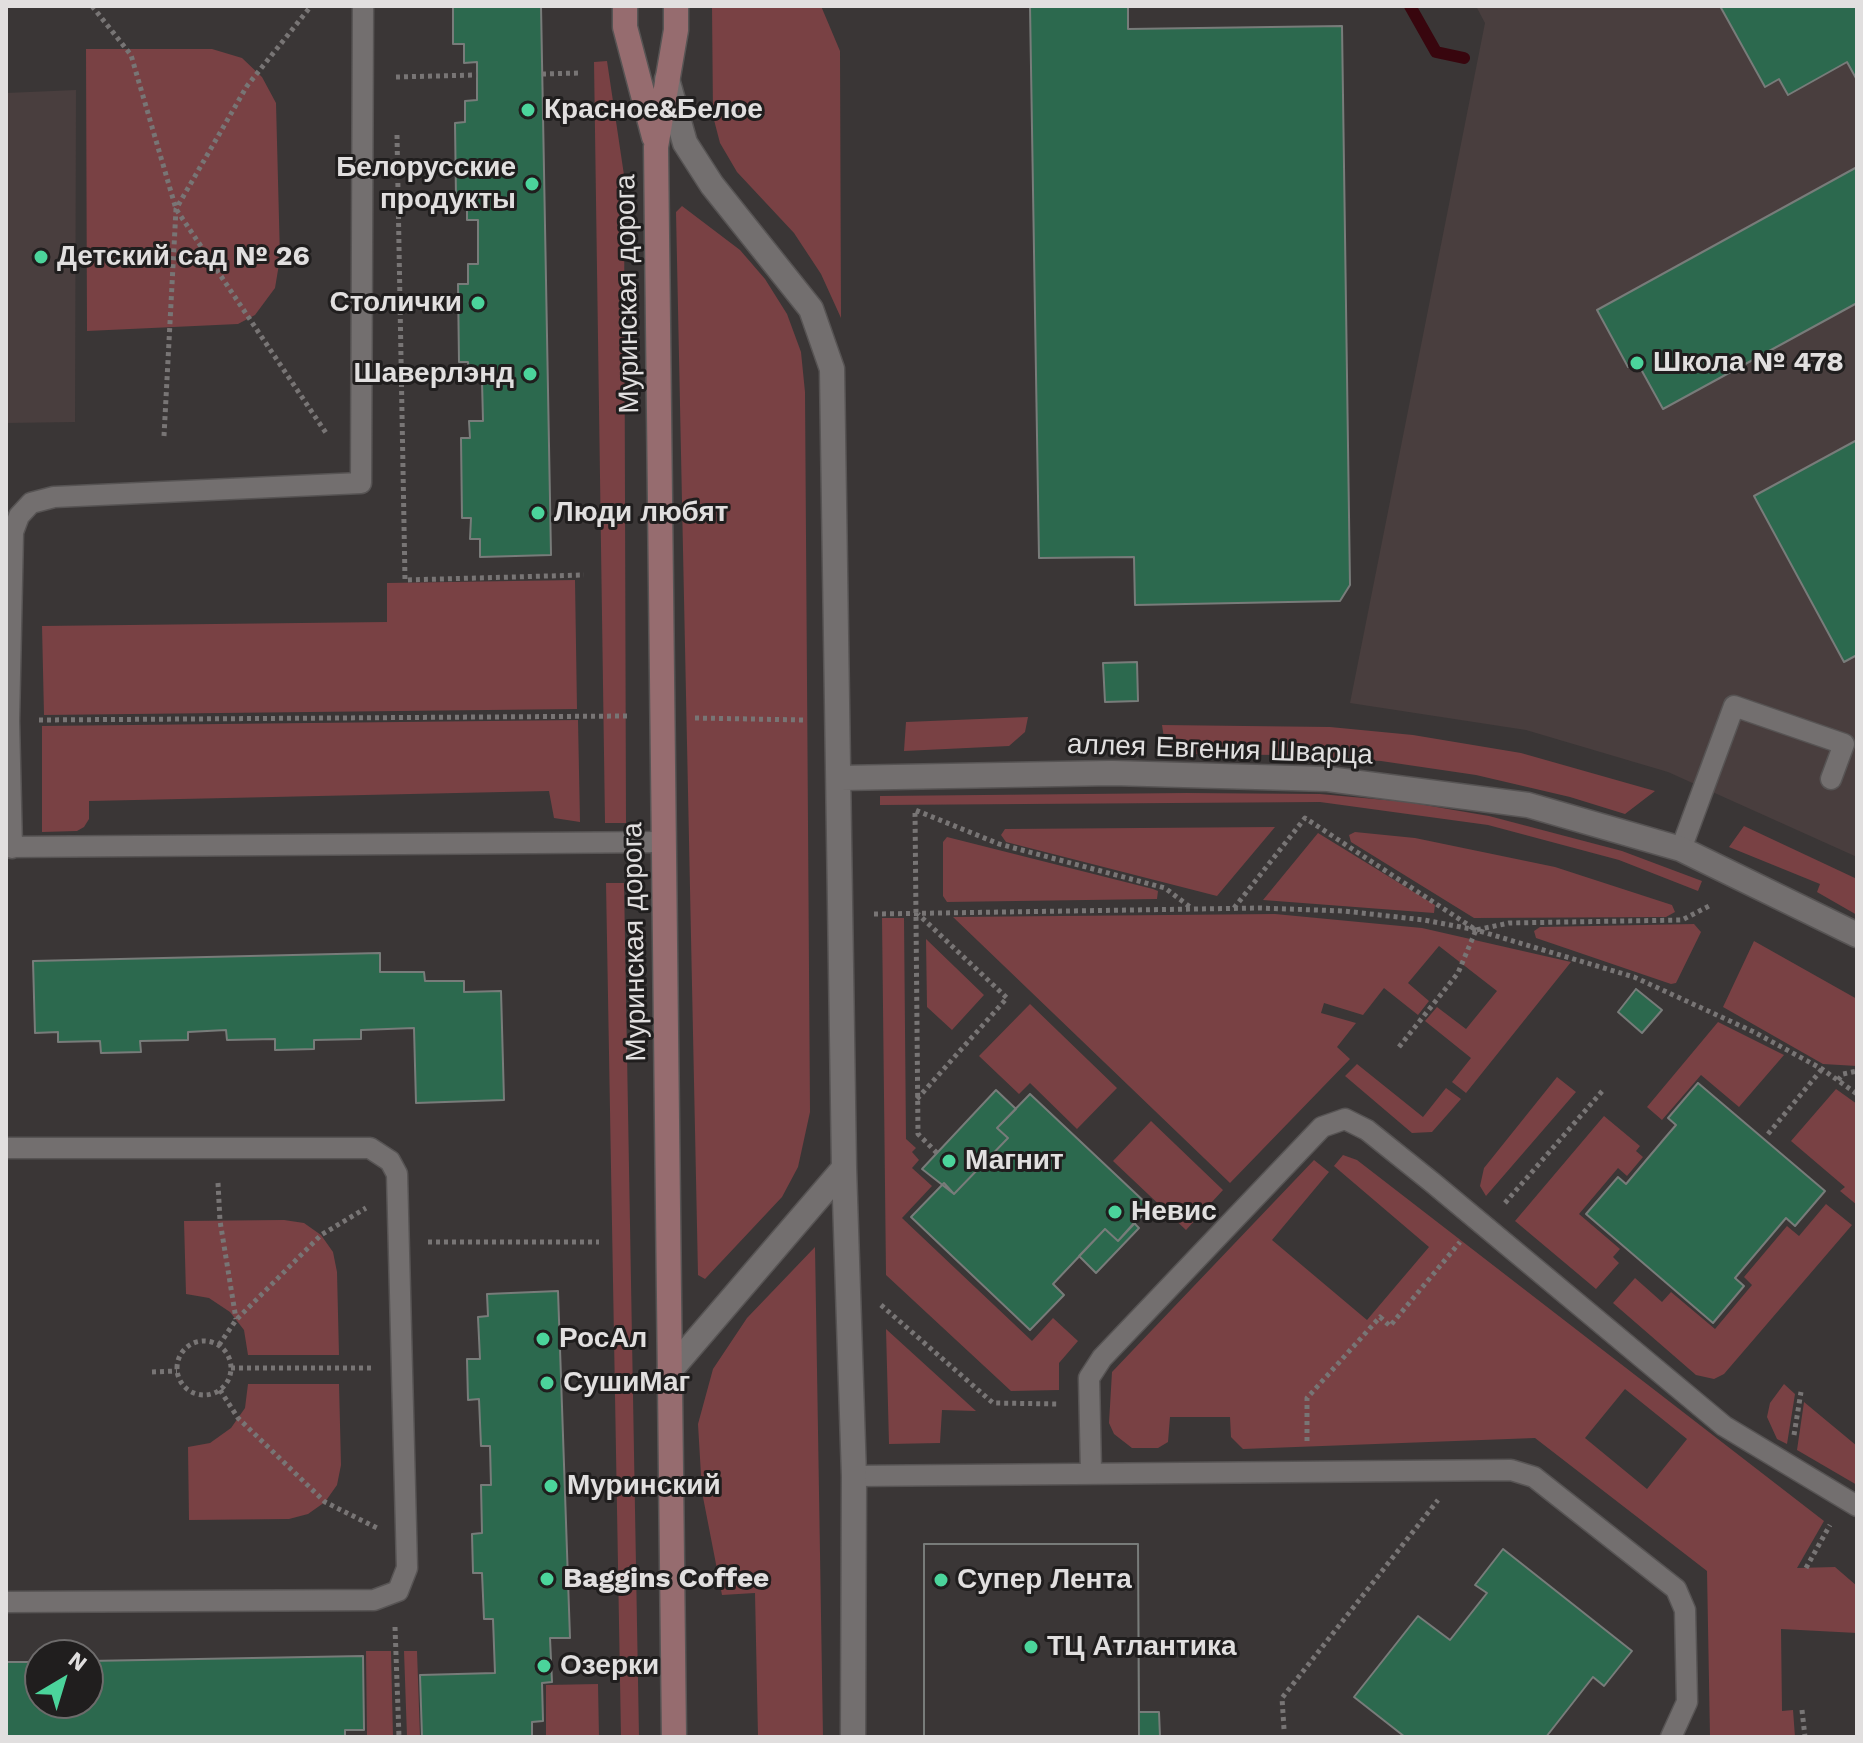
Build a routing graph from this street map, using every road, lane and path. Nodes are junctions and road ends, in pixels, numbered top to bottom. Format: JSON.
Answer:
{"nodes":[{"id":1,"x":92,"y":6,"type":"edge"},
{"id":2,"x":311,"y":6,"type":"edge"},
{"id":3,"x":363,"y":6,"type":"edge"},
{"id":4,"x":625,"y":6,"type":"edge"},
{"id":5,"x":676,"y":6,"type":"edge"},
{"id":6,"x":396,"y":63,"type":"dead end"},
{"id":7,"x":579,"y":73,"type":"dead end"},
{"id":8,"x":542,"y":74,"type":"dead end"},
{"id":9,"x":477,"y":75,"type":"dead end"},
{"id":10,"x":396,"y":77,"type":"junction"},
{"id":11,"x":667,"y":79,"type":"junction"},
{"id":12,"x":396,"y":92,"type":"dead end"},
{"id":13,"x":397,"y":124,"type":"dead end"},
{"id":14,"x":656,"y":147,"type":"junction"},
{"id":15,"x":176,"y":209,"type":"junction"},
{"id":16,"x":326,"y":433,"type":"dead end"},
{"id":17,"x":164,"y":436,"type":"dead end"},
{"id":18,"x":584,"y":575,"type":"dead end"},
{"id":19,"x":663,"y":717,"type":"junction"},
{"id":20,"x":9,"y":721,"type":"junction"},
{"id":21,"x":839,"y":721,"type":"junction"},
{"id":22,"x":841,"y":778,"type":"junction"},
{"id":23,"x":1831,"y":779,"type":"dead end"},
{"id":24,"x":664,"y":842,"type":"junction"},
{"id":25,"x":9,"y":848,"type":"edge"},
{"id":26,"x":1681,"y":849,"type":"junction"},
{"id":27,"x":1709,"y":906,"type":"dead end"},
{"id":28,"x":1191,"y":907,"type":"junction"},
{"id":29,"x":1234,"y":908,"type":"junction"},
{"id":30,"x":917,"y":913,"type":"junction"},
{"id":31,"x":869,"y":915,"type":"dead end"},
{"id":32,"x":1476,"y":930,"type":"junction"},
{"id":33,"x":1857,"y":935,"type":"edge"},
{"id":34,"x":1399,"y":1047,"type":"dead end"},
{"id":35,"x":1822,"y":1069,"type":"junction"},
{"id":36,"x":1857,"y":1071,"type":"edge"},
{"id":37,"x":1838,"y":1080,"type":"junction"},
{"id":38,"x":1604,"y":1089,"type":"dead end"},
{"id":39,"x":1857,"y":1094,"type":"edge"},
{"id":40,"x":917,"y":1099,"type":"junction"},
{"id":41,"x":1768,"y":1134,"type":"dead end"},
{"id":42,"x":6,"y":1148,"type":"edge"},
{"id":43,"x":937,"y":1153,"type":"dead end"},
{"id":44,"x":844,"y":1168,"type":"junction"},
{"id":45,"x":218,"y":1183,"type":"dead end"},
{"id":46,"x":368,"y":1206,"type":"dead end"},
{"id":47,"x":1497,"y":1212,"type":"dead end"},
{"id":48,"x":1464,"y":1238,"type":"dead end"},
{"id":49,"x":425,"y":1242,"type":"dead end"},
{"id":50,"x":599,"y":1242,"type":"dead end"},
{"id":51,"x":873,"y":1299,"type":"dead end"},
{"id":52,"x":236,"y":1320,"type":"junction"},
{"id":53,"x":219,"y":1345,"type":"junction"},
{"id":54,"x":231,"y":1368,"type":"junction"},
{"id":55,"x":381,"y":1368,"type":"dead end"},
{"id":56,"x":177,"y":1371,"type":"junction"},
{"id":57,"x":152,"y":1372,"type":"dead end"},
{"id":58,"x":669,"y":1372,"type":"junction"},
{"id":59,"x":220,"y":1390,"type":"junction"},
{"id":60,"x":1801,"y":1392,"type":"dead end"},
{"id":61,"x":1063,"y":1404,"type":"dead end"},
{"id":62,"x":1792,"y":1447,"type":"dead end"},
{"id":63,"x":1091,"y":1472,"type":"junction"},
{"id":64,"x":1306,"y":1474,"type":"junction"},
{"id":65,"x":854,"y":1476,"type":"junction"},
{"id":66,"x":1439,"y":1498,"type":"dead end"},
{"id":67,"x":1857,"y":1506,"type":"edge"},
{"id":68,"x":1832,"y":1520,"type":"dead end"},
{"id":69,"x":382,"y":1530,"type":"dead end"},
{"id":70,"x":1806,"y":1568,"type":"dead end"},
{"id":71,"x":6,"y":1602,"type":"edge"},
{"id":72,"x":395,"y":1627,"type":"dead end"},
{"id":73,"x":1802,"y":1710,"type":"dead end"},
{"id":74,"x":1284,"y":1729,"type":"dead end"},
{"id":75,"x":399,"y":1737,"type":"edge"},
{"id":76,"x":674,"y":1737,"type":"edge"},
{"id":77,"x":853,"y":1737,"type":"edge"},
{"id":78,"x":1671,"y":1737,"type":"edge"},
{"id":79,"x":1805,"y":1737,"type":"edge"}],
"edges":[{"from":1,"to":15,"type":"path"},
{"from":2,"to":15,"type":"path"},
{"from":3,"to":20,"type":"lane"},
{"from":4,"to":14,"type":"street","name":"Муринская дорога"},
{"from":5,"to":11,"type":"street","name":"Муринская дорога"},
{"from":6,"to":10,"type":"path"},
{"from":7,"to":8,"type":"path"},
{"from":9,"to":10,"type":"path"},
{"from":10,"to":12,"type":"path"},
{"from":11,"to":14,"type":"street","name":"Муринская дорога"},
{"from":11,"to":21,"type":"street"},
{"from":13,"to":18,"type":"path"},
{"from":14,"to":19,"type":"street","name":"Муринская дорога"},
{"from":15,"to":16,"type":"path"},
{"from":15,"to":17,"type":"path"},
{"from":19,"to":20,"type":"path"},
{"from":19,"to":21,"type":"path"},
{"from":19,"to":24,"type":"street","name":"Муринская дорога"},
{"from":20,"to":25,"type":"lane"},
{"from":21,"to":22,"type":"street"},
{"from":22,"to":26,"type":"street","name":"аллея Евгения Шварца"},
{"from":22,"to":44,"type":"street"},
{"from":23,"to":26,"type":"lane"},
{"from":24,"to":25,"type":"lane"},
{"from":24,"to":58,"type":"street","name":"Муринская дорога"},
{"from":26,"to":33,"type":"street","name":"аллея Евгения Шварца"},
{"from":27,"to":32,"type":"path"},
{"from":28,"to":29,"type":"path"},
{"from":28,"to":30,"type":"path"},
{"from":28,"to":30,"type":"path"},
{"from":29,"to":32,"type":"path"},
{"from":29,"to":32,"type":"path"},
{"from":30,"to":31,"type":"path"},
{"from":30,"to":40,"type":"path"},
{"from":30,"to":40,"type":"path"},
{"from":32,"to":34,"type":"path"},
{"from":32,"to":35,"type":"path"},
{"from":35,"to":37,"type":"path"},
{"from":35,"to":41,"type":"path"},
{"from":36,"to":37,"type":"path"},
{"from":37,"to":39,"type":"path"},
{"from":38,"to":47,"type":"path"},
{"from":40,"to":43,"type":"path"},
{"from":42,"to":71,"type":"lane"},
{"from":44,"to":58,"type":"street"},
{"from":44,"to":65,"type":"street"},
{"from":45,"to":52,"type":"path"},
{"from":46,"to":52,"type":"path"},
{"from":48,"to":64,"type":"path"},
{"from":49,"to":50,"type":"path"},
{"from":51,"to":61,"type":"path"},
{"from":52,"to":53,"type":"path"},
{"from":53,"to":54,"type":"path"},
{"from":53,"to":56,"type":"path"},
{"from":54,"to":55,"type":"path"},
{"from":54,"to":59,"type":"path"},
{"from":56,"to":57,"type":"path"},
{"from":56,"to":59,"type":"path"},
{"from":58,"to":76,"type":"street","name":"Муринская дорога"},
{"from":59,"to":69,"type":"path"},
{"from":60,"to":62,"type":"path"},
{"from":63,"to":64,"type":"lane"},
{"from":63,"to":65,"type":"lane"},
{"from":63,"to":67,"type":"lane"},
{"from":64,"to":78,"type":"lane"},
{"from":65,"to":77,"type":"street"},
{"from":66,"to":74,"type":"path"},
{"from":68,"to":70,"type":"path"},
{"from":72,"to":75,"type":"path"},
{"from":73,"to":79,"type":"path"}]}
